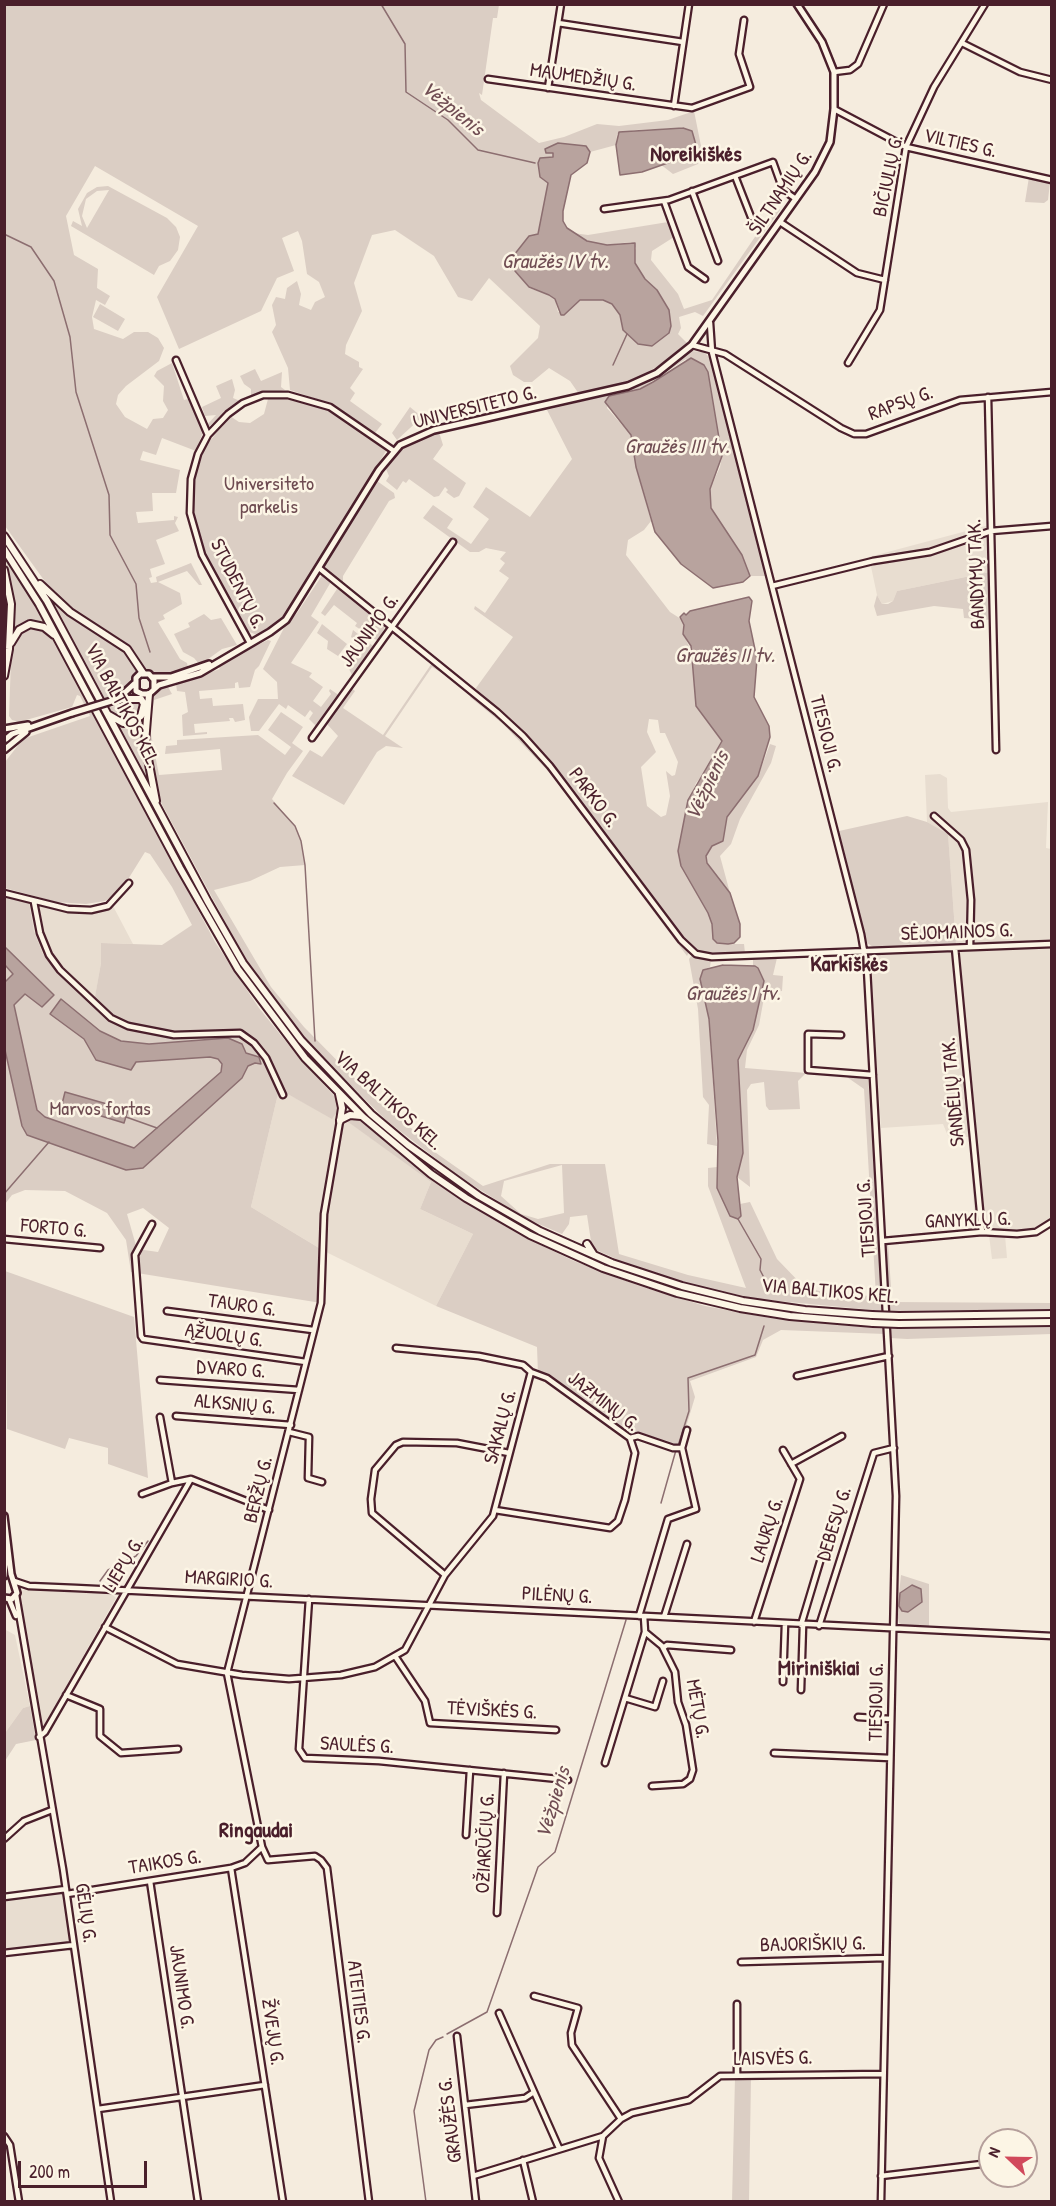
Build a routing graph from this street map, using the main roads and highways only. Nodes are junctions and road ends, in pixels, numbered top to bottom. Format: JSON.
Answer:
{"nodes":[{"id":1,"x":797,"y":4,"type":"edge"},
{"id":2,"x":710,"y":323,"type":"joint"},
{"id":3,"x":4,"y":536,"type":"edge"},
{"id":4,"x":4,"y":549,"type":"edge"},
{"id":5,"x":4,"y":570,"type":"edge"},
{"id":6,"x":33,"y":578,"type":"junction"},
{"id":7,"x":59,"y":640,"type":"junction"},
{"id":8,"x":9,"y":649,"type":"junction"},
{"id":9,"x":221,"y":659,"type":"junction"},
{"id":10,"x":143,"y":673,"type":"junction"},
{"id":11,"x":4,"y":676,"type":"edge"},
{"id":12,"x":153,"y":677,"type":"junction"},
{"id":13,"x":134,"y":684,"type":"junction"},
{"id":14,"x":152,"y":691,"type":"junction"},
{"id":15,"x":139,"y":693,"type":"junction"},
{"id":16,"x":118,"y":699,"type":"junction"},
{"id":17,"x":106,"y":712,"type":"junction"},
{"id":18,"x":38,"y":724,"type":"junction"},
{"id":19,"x":4,"y":730,"type":"edge"},
{"id":20,"x":5,"y":740,"type":"edge"},
{"id":21,"x":4,"y":750,"type":"edge"},
{"id":22,"x":158,"y":811,"type":"junction"},
{"id":23,"x":339,"y":1093,"type":"junction"},
{"id":24,"x":363,"y":1117,"type":"junction"},
{"id":25,"x":570,"y":1236,"type":"dead end"},
{"id":26,"x":559,"y":1240,"type":"junction"},
{"id":27,"x":587,"y":1244,"type":"dead end"},
{"id":28,"x":594,"y":1256,"type":"junction"},
{"id":29,"x":1052,"y":1314,"type":"edge"},
{"id":30,"x":1052,"y":1322,"type":"edge"},
{"id":31,"x":4,"y":1516,"type":"edge"},
{"id":32,"x":5,"y":1523,"type":"edge"},
{"id":33,"x":4,"y":1577,"type":"edge"},
{"id":34,"x":14,"y":1580,"type":"junction"},
{"id":35,"x":6,"y":1600,"type":"edge"}],
"edges":[{"from":1,"to":2,"type":"main road","name":"ŠILTNAMIŲ G."},
{"from":2,"to":9,"type":"main road","name":"UNIVERSITETO G."},
{"from":3,"to":6,"type":"highway","name":"VIA BALTIKOS KEL."},
{"from":4,"to":7,"type":"highway","name":"VIA BALTIKOS KEL."},
{"from":5,"to":8,"type":"highway"},
{"from":6,"to":10,"type":"highway"},
{"from":6,"to":17,"type":"highway","name":"VIA BALTIKOS KEL."},
{"from":7,"to":8,"type":"highway"},
{"from":7,"to":23,"type":"highway","name":"VIA BALTIKOS KEL."},
{"from":8,"to":11,"type":"highway"},
{"from":9,"to":12,"type":"main road","name":"UNIVERSITETO G."},
{"from":9,"to":14,"type":"main road","name":"UNIVERSITETO G."},
{"from":10,"to":12,"type":"main road"},
{"from":10,"to":13,"type":"main road"},
{"from":12,"to":14,"type":"main road"},
{"from":13,"to":15,"type":"main road"},
{"from":13,"to":16,"type":"main road"},
{"from":14,"to":15,"type":"main road"},
{"from":14,"to":22,"type":"highway"},
{"from":15,"to":16,"type":"main road"},
{"from":16,"to":17,"type":"highway"},
{"from":16,"to":18,"type":"main road","bridge":true},
{"from":17,"to":22,"type":"highway","name":"VIA BALTIKOS KEL."},
{"from":18,"to":19,"type":"main road"},
{"from":18,"to":20,"type":"main road"},
{"from":18,"to":21,"type":"main road"},
{"from":19,"to":20,"type":"main road"},
{"from":22,"to":26,"type":"highway","name":"VIA BALTIKOS KEL."},
{"from":23,"to":24,"type":"highway","name":"VIA BALTIKOS KEL."},
{"from":23,"to":24,"type":"highway"},
{"from":24,"to":30,"type":"highway","name":"VIA BALTIKOS KEL.","bridge":true},
{"from":25,"to":26,"type":"highway"},
{"from":26,"to":28,"type":"highway","name":"VIA BALTIKOS KEL."},
{"from":27,"to":28,"type":"highway"},
{"from":28,"to":29,"type":"highway","name":"VIA BALTIKOS KEL.","bridge":true},
{"from":31,"to":32,"type":"main road"},
{"from":32,"to":33,"type":"main road"},
{"from":32,"to":34,"type":"main road"},
{"from":33,"to":34,"type":"main road"},
{"from":34,"to":35,"type":"main road"}]}
